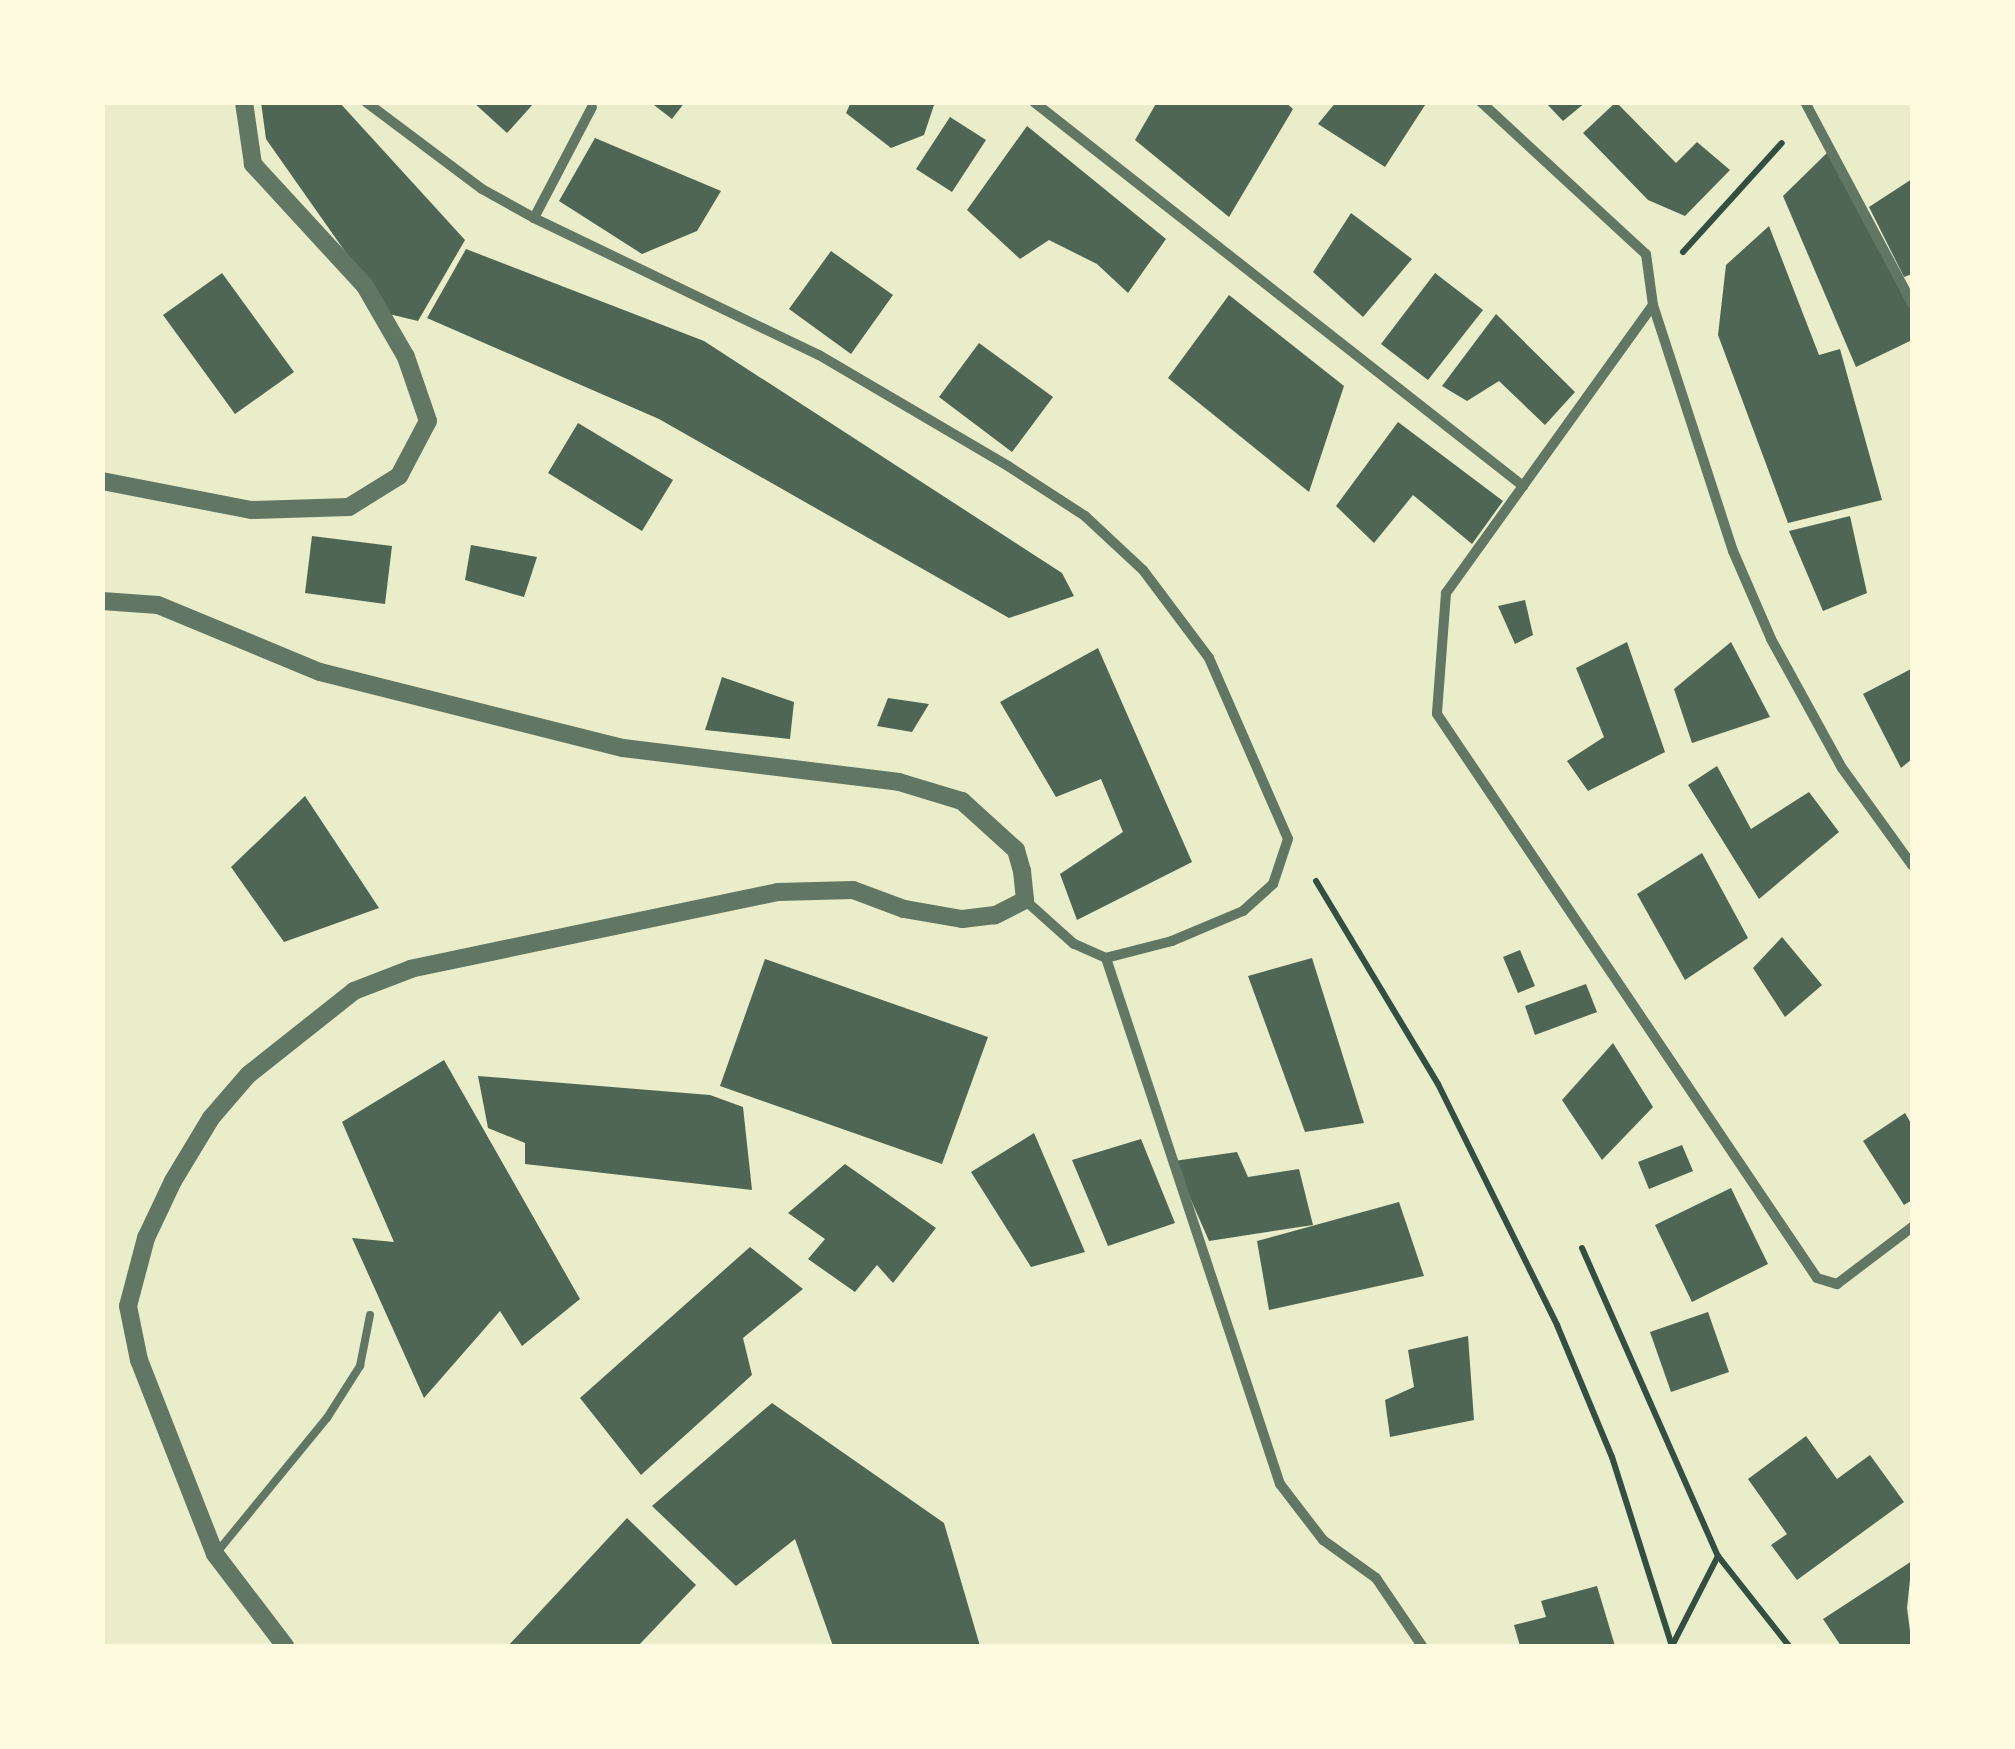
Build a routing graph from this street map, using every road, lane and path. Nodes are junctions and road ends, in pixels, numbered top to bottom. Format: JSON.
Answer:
{"nodes":[{"id":1,"x":244,"y":102,"type":"edge"},
{"id":2,"x":366,"y":102,"type":"edge"},
{"id":3,"x":1034,"y":102,"type":"edge"},
{"id":4,"x":1481,"y":102,"type":"edge"},
{"id":5,"x":1805,"y":102,"type":"edge"},
{"id":6,"x":592,"y":107,"type":"dead end"},
{"id":7,"x":1815,"y":113,"type":"junction"},
{"id":8,"x":534,"y":218,"type":"junction"},
{"id":9,"x":1912,"y":303,"type":"edge"},
{"id":10,"x":1653,"y":304,"type":"junction"},
{"id":11,"x":102,"y":481,"type":"edge"},
{"id":12,"x":1522,"y":486,"type":"junction"},
{"id":13,"x":102,"y":601,"type":"edge"},
{"id":14,"x":1288,"y":839,"type":"junction"},
{"id":15,"x":1912,"y":865,"type":"edge"},
{"id":16,"x":1025,"y":900,"type":"junction"},
{"id":17,"x":1106,"y":958,"type":"junction"},
{"id":18,"x":1912,"y":1227,"type":"edge"},
{"id":19,"x":1582,"y":1248,"type":"dead end"},
{"id":20,"x":370,"y":1316,"type":"dead end"},
{"id":21,"x":215,"y":1554,"type":"junction"},
{"id":22,"x":1718,"y":1556,"type":"junction"},
{"id":23,"x":285,"y":1646,"type":"edge"},
{"id":24,"x":1422,"y":1646,"type":"edge"},
{"id":25,"x":1672,"y":1646,"type":"edge"},
{"id":26,"x":1789,"y":1646,"type":"edge"}],
"edges":[{"from":1,"to":11,"type":"street"},
{"from":2,"to":8,"type":"street"},
{"from":3,"to":12,"type":"street"},
{"from":4,"to":10,"type":"street"},
{"from":5,"to":7,"type":"street"},
{"from":6,"to":8,"type":"street"},
{"from":7,"to":9,"type":"street"},
{"from":7,"to":10,"type":"path"},
{"from":8,"to":14,"type":"street"},
{"from":10,"to":12,"type":"street"},
{"from":10,"to":15,"type":"street"},
{"from":12,"to":18,"type":"street"},
{"from":13,"to":16,"type":"street"},
{"from":14,"to":17,"type":"street"},
{"from":14,"to":25,"type":"path"},
{"from":16,"to":17,"type":"street"},
{"from":16,"to":21,"type":"street"},
{"from":17,"to":24,"type":"street"},
{"from":19,"to":22,"type":"path"},
{"from":20,"to":21,"type":"lane"},
{"from":21,"to":23,"type":"street"},
{"from":22,"to":25,"type":"path"},
{"from":22,"to":26,"type":"path"}]}
